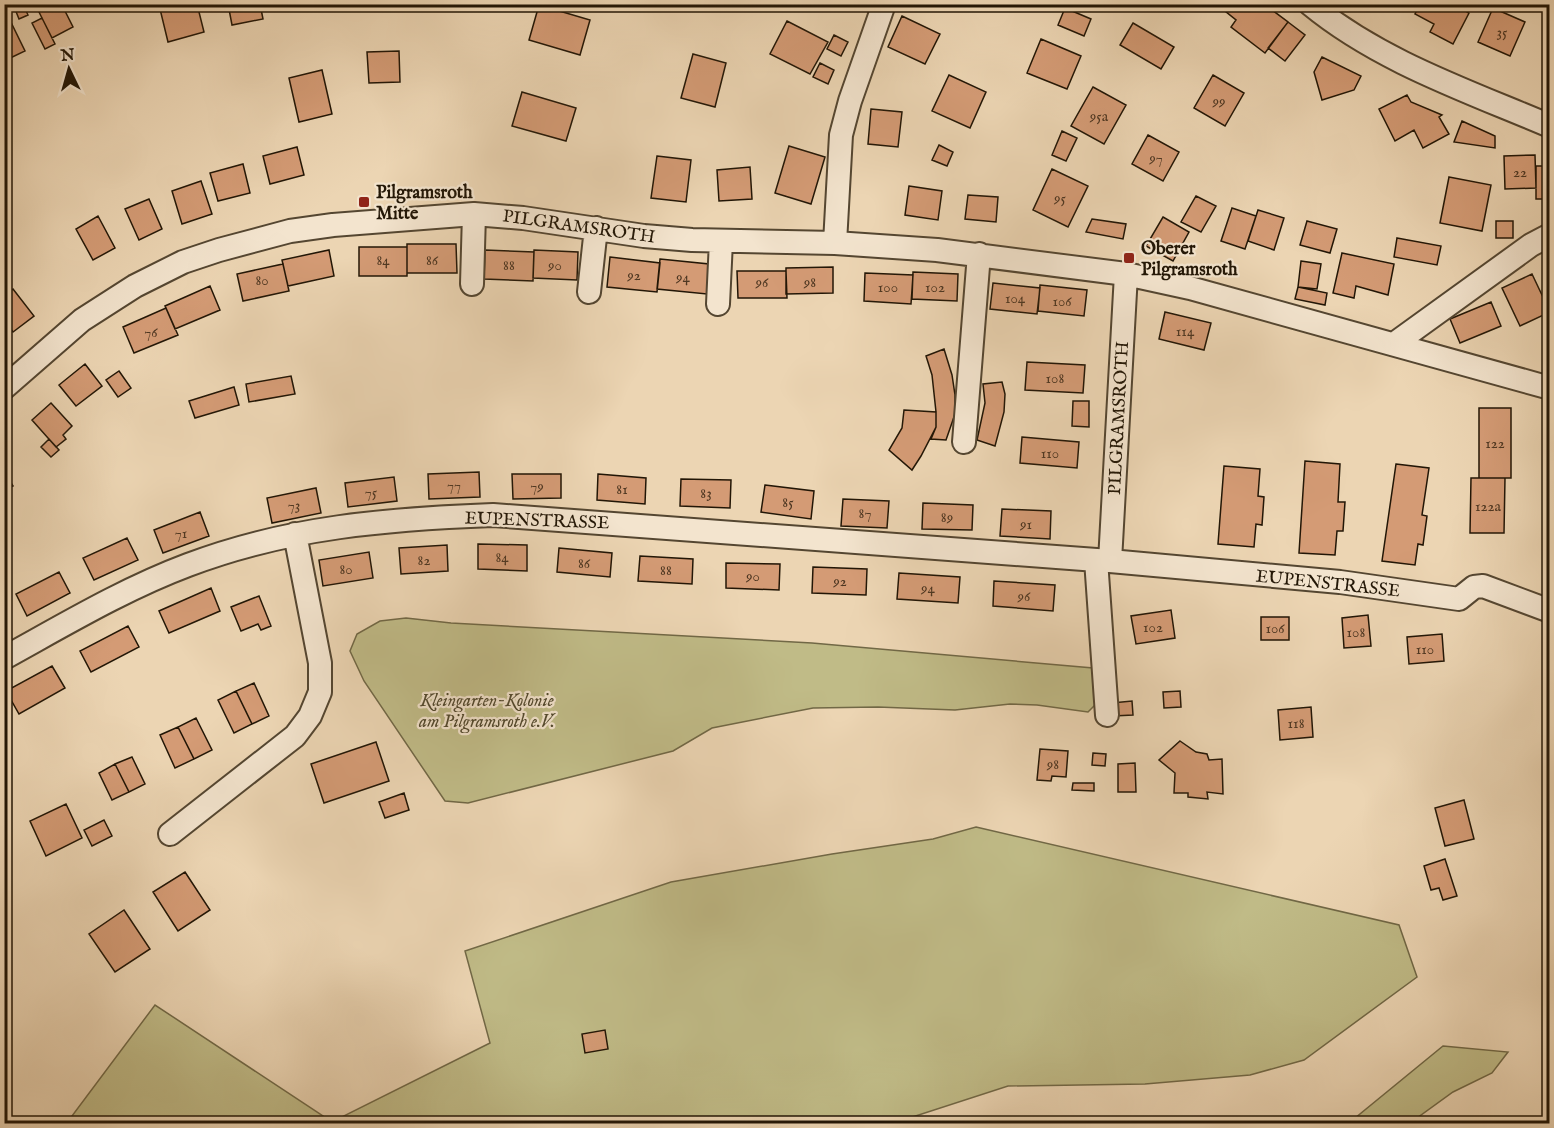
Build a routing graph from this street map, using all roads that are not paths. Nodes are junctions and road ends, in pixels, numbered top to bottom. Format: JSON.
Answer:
{"nodes":[{"id":1,"x":884,"y":4,"type":"edge"},
{"id":2,"x":1310,"y":4,"type":"edge"},
{"id":3,"x":1550,"y":126,"type":"edge"},
{"id":4,"x":474,"y":214,"type":"junction"},
{"id":5,"x":596,"y":228,"type":"junction"},
{"id":6,"x":1550,"y":235,"type":"edge"},
{"id":7,"x":721,"y":241,"type":"junction"},
{"id":8,"x":835,"y":243,"type":"junction"},
{"id":9,"x":979,"y":254,"type":"junction"},
{"id":10,"x":1126,"y":274,"type":"junction"},
{"id":11,"x":472,"y":284,"type":"dead end"},
{"id":12,"x":589,"y":292,"type":"dead end"},
{"id":13,"x":718,"y":304,"type":"dead end"},
{"id":14,"x":1394,"y":344,"type":"junction"},
{"id":15,"x":4,"y":388,"type":"edge"},
{"id":16,"x":1550,"y":388,"type":"edge"},
{"id":17,"x":964,"y":442,"type":"dead end"},
{"id":18,"x":295,"y":534,"type":"junction"},
{"id":19,"x":1103,"y":561,"type":"junction"},
{"id":20,"x":1550,"y":611,"type":"edge"},
{"id":21,"x":4,"y":658,"type":"edge"},
{"id":22,"x":1107,"y":715,"type":"dead end"},
{"id":23,"x":170,"y":834,"type":"dead end"}],
"edges":[{"from":1,"to":8,"type":"street"},
{"from":2,"to":3,"type":"street"},
{"from":4,"to":5,"type":"street","name":"PILGRAMSROTH"},
{"from":4,"to":11,"type":"street"},
{"from":4,"to":15,"type":"street","name":"PILGRAMSROTH"},
{"from":5,"to":7,"type":"street","name":"PILGRAMSROTH"},
{"from":5,"to":12,"type":"street"},
{"from":6,"to":14,"type":"street"},
{"from":7,"to":8,"type":"street","name":"PILGRAMSROTH"},
{"from":7,"to":13,"type":"street"},
{"from":8,"to":9,"type":"street","name":"PILGRAMSROTH"},
{"from":9,"to":10,"type":"street","name":"PILGRAMSROTH"},
{"from":9,"to":17,"type":"street"},
{"from":10,"to":14,"type":"street","name":"PILGRAMSROTH"},
{"from":10,"to":19,"type":"street","name":"PILGRAMSROTH"},
{"from":14,"to":16,"type":"street","name":"PILGRAMSROTH"},
{"from":18,"to":19,"type":"street","name":"EUPENSTRASSE"},
{"from":18,"to":21,"type":"street","name":"EUPENSTRASSE"},
{"from":18,"to":23,"type":"street"},
{"from":19,"to":20,"type":"street","name":"EUPENSTRASSE"},
{"from":19,"to":22,"type":"street"}]}
